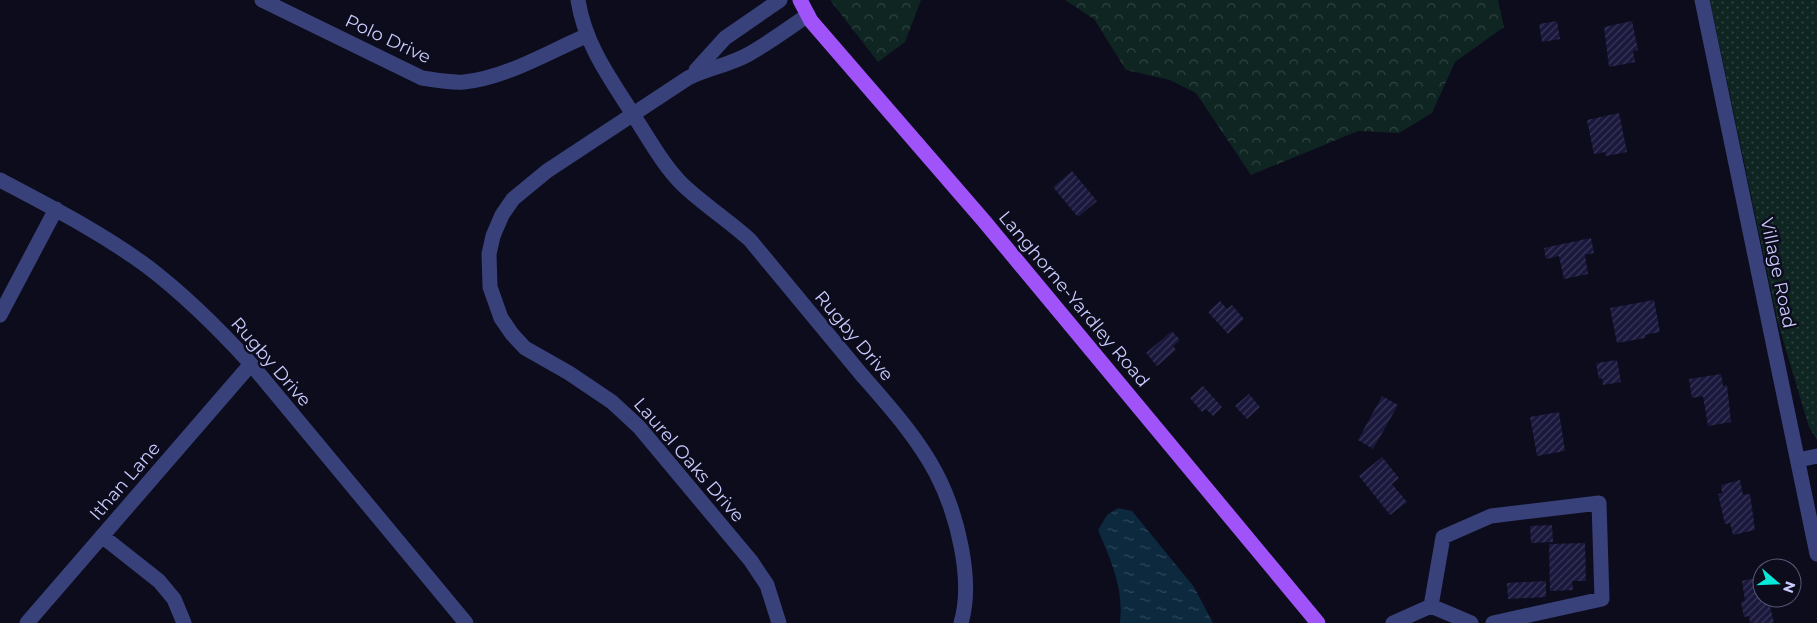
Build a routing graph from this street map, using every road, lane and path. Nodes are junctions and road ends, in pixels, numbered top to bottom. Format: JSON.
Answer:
{"nodes":[{"id":1,"x":262,"y":0,"type":"edge"},
{"id":2,"x":578,"y":0,"type":"edge"},
{"id":3,"x":780,"y":0,"type":"edge"},
{"id":4,"x":800,"y":0,"type":"edge"},
{"id":5,"x":1702,"y":0,"type":"edge"},
{"id":6,"x":808,"y":15,"type":"junction"},
{"id":7,"x":586,"y":36,"type":"junction"},
{"id":8,"x":688,"y":78,"type":"junction"},
{"id":9,"x":633,"y":114,"type":"junction"},
{"id":10,"x":0,"y":180,"type":"edge"},
{"id":11,"x":56,"y":209,"type":"junction"},
{"id":12,"x":0,"y":315,"type":"edge"},
{"id":13,"x":251,"y":364,"type":"junction"},
{"id":14,"x":1817,"y":456,"type":"edge"},
{"id":15,"x":1798,"y":460,"type":"junction"},
{"id":16,"x":1811,"y":498,"type":"edge"},
{"id":17,"x":102,"y":536,"type":"junction"},
{"id":18,"x":1817,"y":554,"type":"edge"},
{"id":19,"x":1432,"y":606,"type":"junction"},
{"id":20,"x":27,"y":623,"type":"edge"},
{"id":21,"x":184,"y":623,"type":"edge"},
{"id":22,"x":465,"y":623,"type":"edge"},
{"id":23,"x":779,"y":623,"type":"edge"},
{"id":24,"x":961,"y":623,"type":"edge"},
{"id":25,"x":1318,"y":623,"type":"edge"},
{"id":26,"x":1393,"y":623,"type":"edge"},
{"id":27,"x":1471,"y":623,"type":"edge"},
{"id":28,"x":1493,"y":623,"type":"edge"}],
"edges":[{"from":1,"to":7,"type":"street","name":"Polo Drive"},
{"from":2,"to":7,"type":"street","name":"Rugby Drive"},
{"from":3,"to":8,"type":"street","name":"Laurel Oaks Drive"},
{"from":4,"to":6,"type":"main road","name":"Langhorne-Yardley Road"},
{"from":5,"to":15,"type":"street","name":"Village Road"},
{"from":6,"to":8,"type":"street","name":"Laurel Oaks Drive"},
{"from":6,"to":25,"type":"main road","name":"Langhorne-Yardley Road"},
{"from":7,"to":9,"type":"street","name":"Rugby Drive"},
{"from":8,"to":9,"type":"street","name":"Laurel Oaks Drive"},
{"from":9,"to":23,"type":"street","name":"Laurel Oaks Drive"},
{"from":9,"to":24,"type":"street","name":"Rugby Drive"},
{"from":10,"to":11,"type":"street","name":"Rugby Drive"},
{"from":11,"to":12,"type":"street"},
{"from":11,"to":13,"type":"street","name":"Rugby Drive"},
{"from":13,"to":17,"type":"street","name":"Ithan Lane"},
{"from":13,"to":22,"type":"street","name":"Rugby Drive"},
{"from":14,"to":15,"type":"street"},
{"from":15,"to":16,"type":"street","name":"Village Road"},
{"from":16,"to":18,"type":"street","name":"Village Road"},
{"from":17,"to":20,"type":"street","name":"Ithan Lane"},
{"from":17,"to":21,"type":"street"},
{"from":19,"to":26,"type":"street"},
{"from":19,"to":27,"type":"street"},
{"from":19,"to":28,"type":"street"}]}
